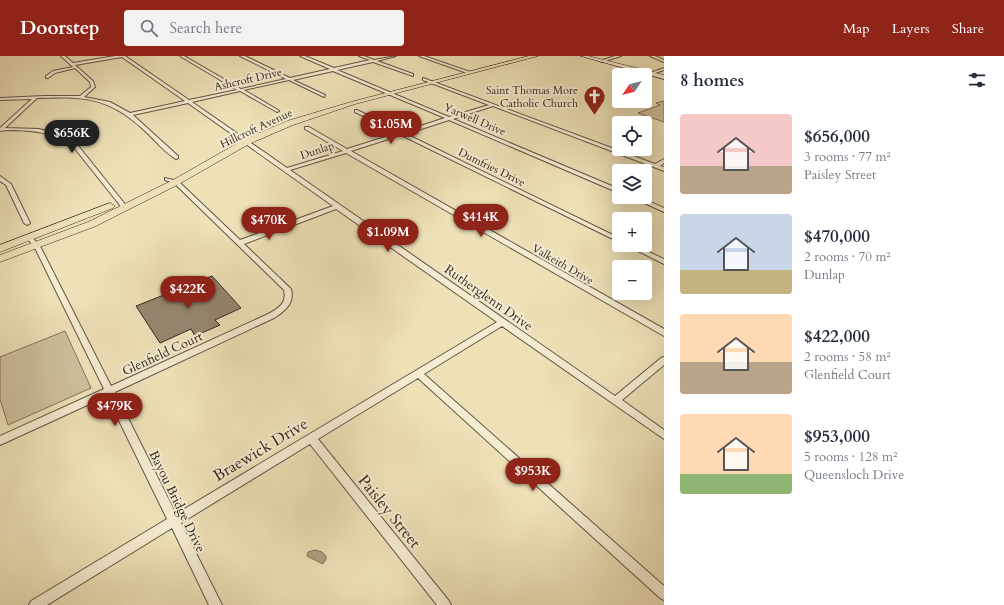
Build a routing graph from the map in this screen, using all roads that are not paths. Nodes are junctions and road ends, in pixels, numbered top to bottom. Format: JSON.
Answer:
{"nodes":[{"id":1,"x":63,"y":56,"type":"edge"},
{"id":2,"x":122,"y":56,"type":"edge"},
{"id":3,"x":182,"y":56,"type":"edge"},
{"id":4,"x":242,"y":56,"type":"edge"},
{"id":5,"x":302,"y":56,"type":"edge"},
{"id":6,"x":361,"y":56,"type":"edge"},
{"id":7,"x":394,"y":56,"type":"edge"},
{"id":8,"x":421,"y":56,"type":"edge"},
{"id":9,"x":510,"y":56,"type":"edge"},
{"id":10,"x":535,"y":56,"type":"edge"},
{"id":11,"x":583,"y":56,"type":"edge"},
{"id":12,"x":618,"y":56,"type":"edge"},
{"id":13,"x":652,"y":56,"type":"edge"},
{"id":14,"x":374,"y":61,"type":"junction"},
{"id":15,"x":602,"y":61,"type":"junction"},
{"id":16,"x":664,"y":61,"type":"edge"},
{"id":17,"x":74,"y":66,"type":"junction"},
{"id":18,"x":628,"y":68,"type":"edge"},
{"id":19,"x":664,"y":69,"type":"edge"},
{"id":20,"x":334,"y":70,"type":"junction"},
{"id":21,"x":465,"y":71,"type":"junction"},
{"id":22,"x":652,"y":73,"type":"edge"},
{"id":23,"x":652,"y":74,"type":"edge"},
{"id":24,"x":412,"y":75,"type":"dead end"},
{"id":25,"x":47,"y":77,"type":"dead end"},
{"id":26,"x":664,"y":77,"type":"edge"},
{"id":27,"x":290,"y":79,"type":"junction"},
{"id":28,"x":428,"y":81,"type":"junction"},
{"id":29,"x":241,"y":90,"type":"junction"},
{"id":30,"x":386,"y":92,"type":"junction"},
{"id":31,"x":324,"y":96,"type":"dead end"},
{"id":32,"x":36,"y":97,"type":"junction"},
{"id":33,"x":80,"y":98,"type":"junction"},
{"id":34,"x":0,"y":99,"type":"edge"},
{"id":35,"x":188,"y":102,"type":"junction"},
{"id":36,"x":492,"y":105,"type":"junction"},
{"id":37,"x":277,"y":111,"type":"dead end"},
{"id":38,"x":356,"y":111,"type":"dead end"},
{"id":39,"x":129,"y":115,"type":"junction"},
{"id":40,"x":449,"y":119,"type":"junction"},
{"id":41,"x":307,"y":128,"type":"dead end"},
{"id":42,"x":0,"y":129,"type":"edge"},
{"id":43,"x":402,"y":133,"type":"junction"},
{"id":44,"x":243,"y":140,"type":"junction"},
{"id":45,"x":347,"y":151,"type":"junction"},
{"id":46,"x":176,"y":157,"type":"dead end"},
{"id":47,"x":664,"y":161,"type":"edge"},
{"id":48,"x":655,"y":166,"type":"junction"},
{"id":49,"x":664,"y":169,"type":"edge"},
{"id":50,"x":286,"y":170,"type":"junction"},
{"id":51,"x":0,"y":178,"type":"edge"},
{"id":52,"x":166,"y":179,"type":"junction"},
{"id":53,"x":176,"y":182,"type":"junction"},
{"id":54,"x":612,"y":188,"type":"edge"},
{"id":55,"x":650,"y":204,"type":"edge"},
{"id":56,"x":123,"y":205,"type":"junction"},
{"id":57,"x":338,"y":206,"type":"junction"},
{"id":58,"x":664,"y":210,"type":"edge"},
{"id":59,"x":27,"y":223,"type":"dead end"},
{"id":60,"x":612,"y":237,"type":"edge"},
{"id":61,"x":30,"y":238,"type":"junction"},
{"id":62,"x":239,"y":243,"type":"junction"},
{"id":63,"x":36,"y":246,"type":"junction"},
{"id":64,"x":0,"y":249,"type":"edge"},
{"id":65,"x":643,"y":252,"type":"edge"},
{"id":66,"x":0,"y":259,"type":"edge"},
{"id":67,"x":664,"y":262,"type":"edge"},
{"id":68,"x":502,"y":322,"type":"junction"},
{"id":69,"x":664,"y":333,"type":"edge"},
{"id":70,"x":664,"y":360,"type":"edge"},
{"id":71,"x":418,"y":373,"type":"junction"},
{"id":72,"x":109,"y":391,"type":"junction"},
{"id":73,"x":615,"y":401,"type":"junction"},
{"id":74,"x":664,"y":435,"type":"edge"},
{"id":75,"x":311,"y":437,"type":"junction"},
{"id":76,"x":0,"y":441,"type":"edge"},
{"id":77,"x":174,"y":521,"type":"junction"},
{"id":78,"x":664,"y":594,"type":"edge"},
{"id":79,"x":35,"y":605,"type":"edge"},
{"id":80,"x":216,"y":605,"type":"edge"},
{"id":81,"x":445,"y":605,"type":"edge"}],
"edges":[{"from":1,"to":17,"type":"street"},
{"from":2,"to":17,"type":"street"},
{"from":2,"to":35,"type":"street","name":"Rutherglenn Drive"},
{"from":3,"to":29,"type":"street"},
{"from":4,"to":27,"type":"street"},
{"from":5,"to":20,"type":"street","name":"Yarwell Drive"},
{"from":6,"to":14,"type":"street"},
{"from":7,"to":14,"type":"street","name":"Ashcroft Drive"},
{"from":8,"to":21,"type":"street"},
{"from":9,"to":21,"type":"main road","name":"Hillcroft Avenue"},
{"from":10,"to":21,"type":"main road","name":"Hillcroft Avenue"},
{"from":11,"to":15,"type":"street"},
{"from":12,"to":15,"type":"street"},
{"from":13,"to":16,"type":"street"},
{"from":14,"to":20,"type":"street","name":"Ashcroft Drive"},
{"from":14,"to":24,"type":"street"},
{"from":15,"to":18,"type":"street"},
{"from":17,"to":25,"type":"street"},
{"from":17,"to":33,"type":"street"},
{"from":19,"to":22,"type":"street"},
{"from":20,"to":27,"type":"street","name":"Ashcroft Drive"},
{"from":20,"to":30,"type":"street","name":"Yarwell Drive"},
{"from":21,"to":28,"type":"main road","name":"Hillcroft Avenue"},
{"from":23,"to":26,"type":"street"},
{"from":27,"to":29,"type":"street","name":"Ashcroft Drive"},
{"from":27,"to":31,"type":"street"},
{"from":28,"to":30,"type":"main road","name":"Hillcroft Avenue"},
{"from":28,"to":36,"type":"street"},
{"from":29,"to":35,"type":"street","name":"Ashcroft Drive"},
{"from":29,"to":37,"type":"street"},
{"from":30,"to":40,"type":"street","name":"Yarwell Drive"},
{"from":30,"to":44,"type":"main road","name":"Hillcroft Avenue"},
{"from":32,"to":33,"type":"street"},
{"from":32,"to":34,"type":"street"},
{"from":32,"to":42,"type":"street"},
{"from":33,"to":39,"type":"street"},
{"from":35,"to":39,"type":"street","name":"Ashcroft Drive"},
{"from":35,"to":44,"type":"street","name":"Rutherglenn Drive"},
{"from":36,"to":40,"type":"street","name":"Dunlap"},
{"from":36,"to":48,"type":"street"},
{"from":38,"to":43,"type":"street","name":"Dumfries Drive"},
{"from":39,"to":46,"type":"street"},
{"from":40,"to":43,"type":"street","name":"Dunlap"},
{"from":40,"to":54,"type":"street","name":"Yarwell Drive"},
{"from":41,"to":45,"type":"street","name":"Valkeith Drive"},
{"from":42,"to":56,"type":"street"},
{"from":43,"to":45,"type":"street","name":"Dunlap"},
{"from":43,"to":60,"type":"street","name":"Dumfries Drive"},
{"from":44,"to":50,"type":"street","name":"Rutherglenn Drive"},
{"from":44,"to":52,"type":"main road","name":"Hillcroft Avenue"},
{"from":44,"to":53,"type":"main road","name":"Hillcroft Avenue"},
{"from":45,"to":50,"type":"street","name":"Dunlap"},
{"from":45,"to":69,"type":"street","name":"Valkeith Drive"},
{"from":47,"to":48,"type":"street"},
{"from":48,"to":49,"type":"street"},
{"from":50,"to":57,"type":"street","name":"Rutherglenn Drive"},
{"from":51,"to":59,"type":"street"},
{"from":52,"to":53,"type":"street"},
{"from":52,"to":56,"type":"main road","name":"Hillcroft Avenue"},
{"from":53,"to":56,"type":"main road","name":"Hillcroft Avenue"},
{"from":53,"to":62,"type":"street"},
{"from":55,"to":58,"type":"street"},
{"from":56,"to":61,"type":"main road","name":"Hillcroft Avenue"},
{"from":56,"to":63,"type":"main road","name":"Hillcroft Avenue"},
{"from":57,"to":62,"type":"street"},
{"from":57,"to":68,"type":"street","name":"Rutherglenn Drive"},
{"from":61,"to":63,"type":"street","name":"Bayou Bridge Drive"},
{"from":61,"to":64,"type":"main road","name":"Hillcroft Avenue"},
{"from":62,"to":72,"type":"street","name":"Glenfield Court"},
{"from":63,"to":66,"type":"main road","name":"Hillcroft Avenue"},
{"from":63,"to":72,"type":"street","name":"Bayou Bridge Drive"},
{"from":65,"to":67,"type":"street"},
{"from":68,"to":71,"type":"street","name":"Braewick Drive"},
{"from":68,"to":73,"type":"street","name":"Rutherglenn Drive"},
{"from":70,"to":73,"type":"street"},
{"from":71,"to":75,"type":"street","name":"Braewick Drive"},
{"from":71,"to":78,"type":"street"},
{"from":72,"to":76,"type":"street","name":"Glenfield Court"},
{"from":72,"to":77,"type":"street","name":"Bayou Bridge Drive"},
{"from":73,"to":74,"type":"street","name":"Rutherglenn Drive"},
{"from":75,"to":77,"type":"street","name":"Braewick Drive"},
{"from":75,"to":81,"type":"street","name":"Paisley Street"},
{"from":77,"to":79,"type":"street","name":"Braewick Drive"},
{"from":77,"to":80,"type":"street","name":"Bayou Bridge Drive"}]}
